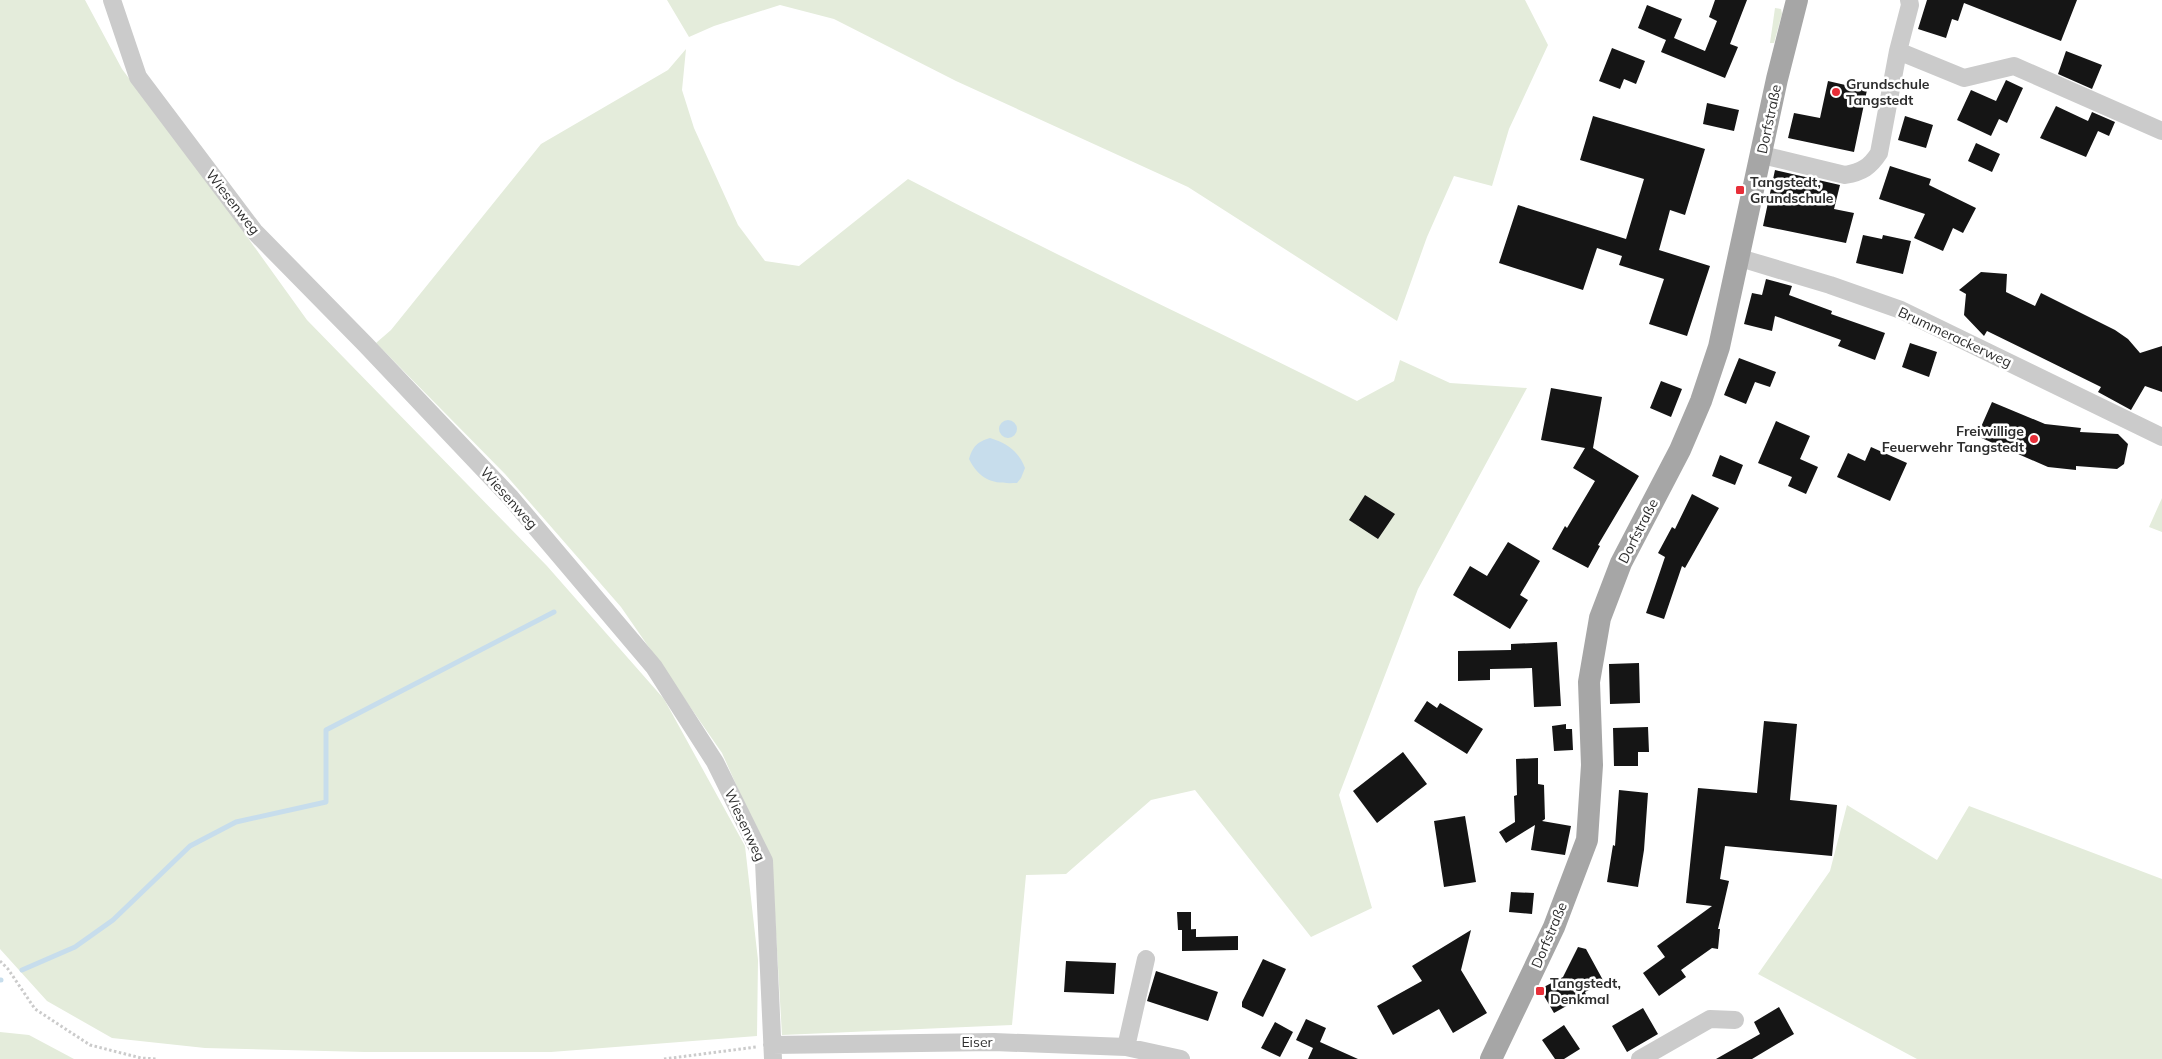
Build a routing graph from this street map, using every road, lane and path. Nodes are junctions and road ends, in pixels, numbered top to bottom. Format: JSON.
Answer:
{"nodes":[{"id":1,"x":112,"y":0,"type":"edge"},
{"id":2,"x":1797,"y":0,"type":"edge"},
{"id":3,"x":1909,"y":0,"type":"edge"},
{"id":4,"x":1898,"y":51,"type":"junction"},
{"id":5,"x":2162,"y":131,"type":"edge"},
{"id":6,"x":1762,"y":156,"type":"junction"},
{"id":7,"x":1740,"y":258,"type":"junction"},
{"id":8,"x":2162,"y":437,"type":"edge"},
{"id":9,"x":1146,"y":959,"type":"dead end"},
{"id":10,"x":0,"y":961,"type":"edge"},
{"id":11,"x":1735,"y":1020,"type":"dead end"},
{"id":12,"x":1126,"y":1047,"type":"junction"},
{"id":13,"x":772,"y":1052,"type":"edge"},
{"id":14,"x":157,"y":1059,"type":"edge"},
{"id":15,"x":664,"y":1059,"type":"edge"},
{"id":16,"x":1181,"y":1059,"type":"edge"},
{"id":17,"x":1491,"y":1059,"type":"edge"},
{"id":18,"x":1640,"y":1059,"type":"edge"}],
"edges":[{"from":1,"to":13,"type":"street","name":"Wiesenweg"},
{"from":2,"to":6,"type":"main road","name":"Dorfstraße"},
{"from":3,"to":4,"type":"street"},
{"from":4,"to":5,"type":"street"},
{"from":4,"to":6,"type":"street"},
{"from":6,"to":7,"type":"main road","name":"Dorfstraße"},
{"from":7,"to":8,"type":"street","name":"Brummerackerweg"},
{"from":7,"to":17,"type":"main road","name":"Dorfstraße"},
{"from":9,"to":12,"type":"street"},
{"from":10,"to":14,"type":"path"},
{"from":11,"to":18,"type":"street"},
{"from":12,"to":13,"type":"street","name":"Eiser"},
{"from":12,"to":16,"type":"street","name":"Eiser"},
{"from":13,"to":15,"type":"path"}]}
